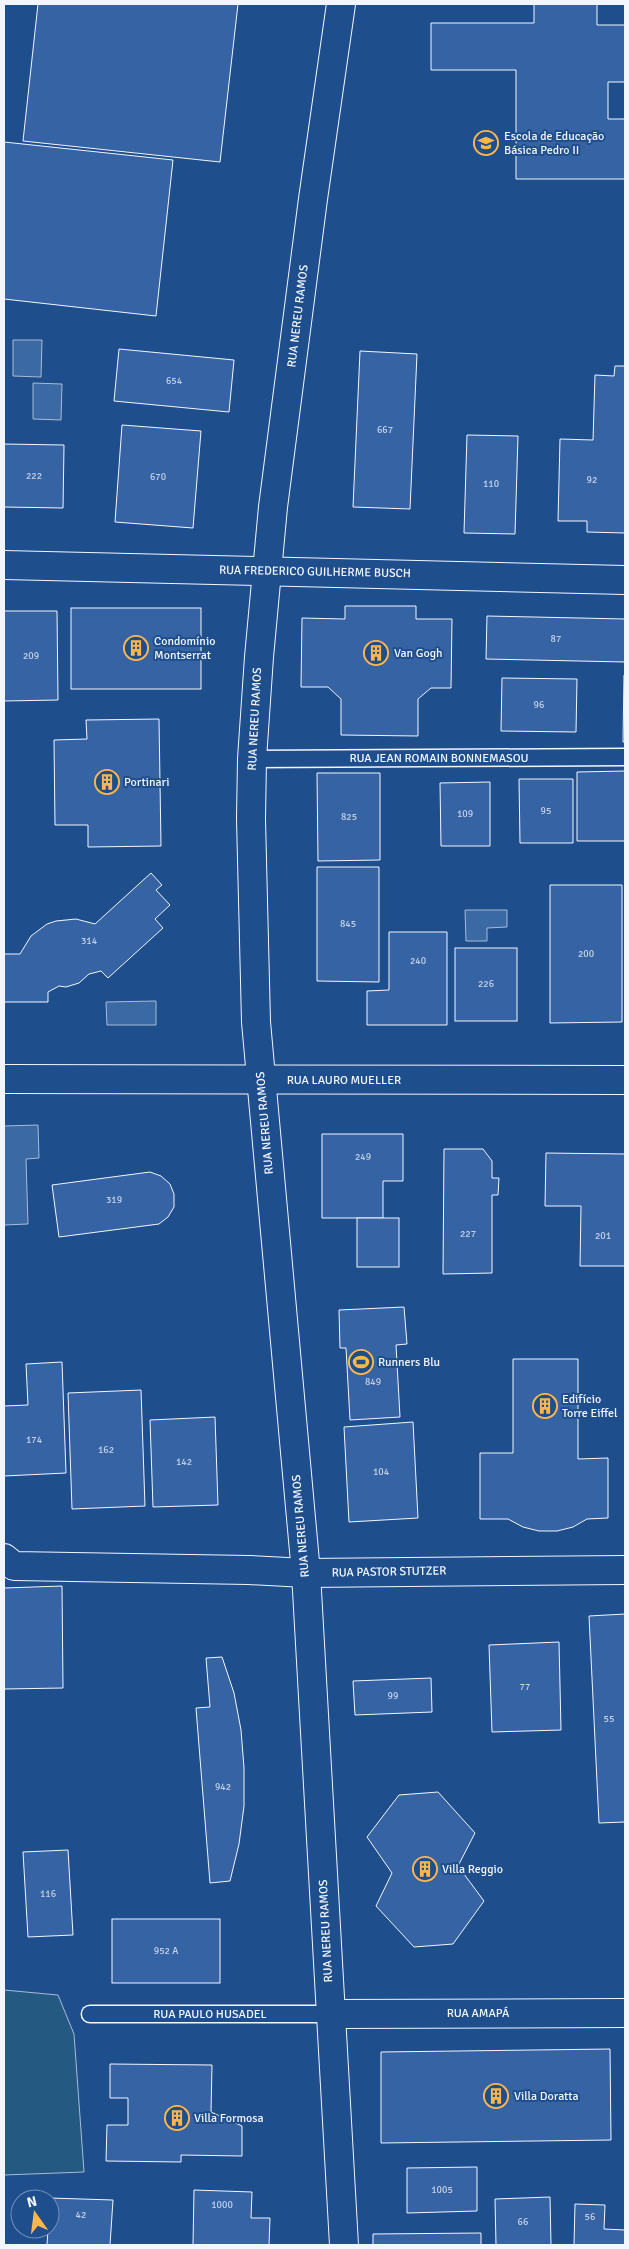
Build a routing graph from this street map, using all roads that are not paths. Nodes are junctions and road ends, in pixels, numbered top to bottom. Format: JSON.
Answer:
{"nodes":[{"id":1,"x":342,"y":4,"type":"edge"},
{"id":2,"x":4,"y":565,"type":"edge"},
{"id":3,"x":266,"y":571,"type":"junction"},
{"id":4,"x":625,"y":580,"type":"edge"},
{"id":5,"x":625,"y":757,"type":"edge"},
{"id":6,"x":252,"y":758,"type":"junction"},
{"id":7,"x":4,"y":1079,"type":"edge"},
{"id":8,"x":261,"y":1080,"type":"junction"},
{"id":9,"x":625,"y":1080,"type":"edge"},
{"id":10,"x":7,"y":1564,"type":"edge"},
{"id":11,"x":625,"y":1570,"type":"edge"},
{"id":12,"x":306,"y":1573,"type":"junction"},
{"id":13,"x":625,"y":2013,"type":"edge"},
{"id":14,"x":90,"y":2014,"type":"dead end"},
{"id":15,"x":331,"y":2014,"type":"junction"},
{"id":16,"x":344,"y":2245,"type":"edge"}],
"edges":[{"from":1,"to":3,"type":"street","name":"RUA NEREU RAMOS"},
{"from":2,"to":3,"type":"street","name":"RUA FREDERICO GUILHERME BUSCH"},
{"from":3,"to":4,"type":"street","name":"RUA FREDERICO GUILHERME BUSCH"},
{"from":3,"to":6,"type":"street","name":"RUA NEREU RAMOS"},
{"from":5,"to":6,"type":"lane","name":"RUA JEAN ROMAIN BONNEMASOU"},
{"from":6,"to":8,"type":"street","name":"RUA NEREU RAMOS"},
{"from":7,"to":8,"type":"street","name":"RUA LAURO MUELLER"},
{"from":8,"to":9,"type":"street","name":"RUA LAURO MUELLER"},
{"from":8,"to":12,"type":"street","name":"RUA NEREU RAMOS"},
{"from":10,"to":12,"type":"street","name":"RUA PASTOR STUTZER"},
{"from":11,"to":12,"type":"street","name":"RUA PASTOR STUTZER"},
{"from":12,"to":15,"type":"street","name":"RUA NEREU RAMOS"},
{"from":13,"to":15,"type":"street","name":"RUA AMAPÁ"},
{"from":14,"to":15,"type":"lane","name":"RUA PAULO HUSADEL"},
{"from":15,"to":16,"type":"street","name":"RUA NEREU RAMOS"}]}
